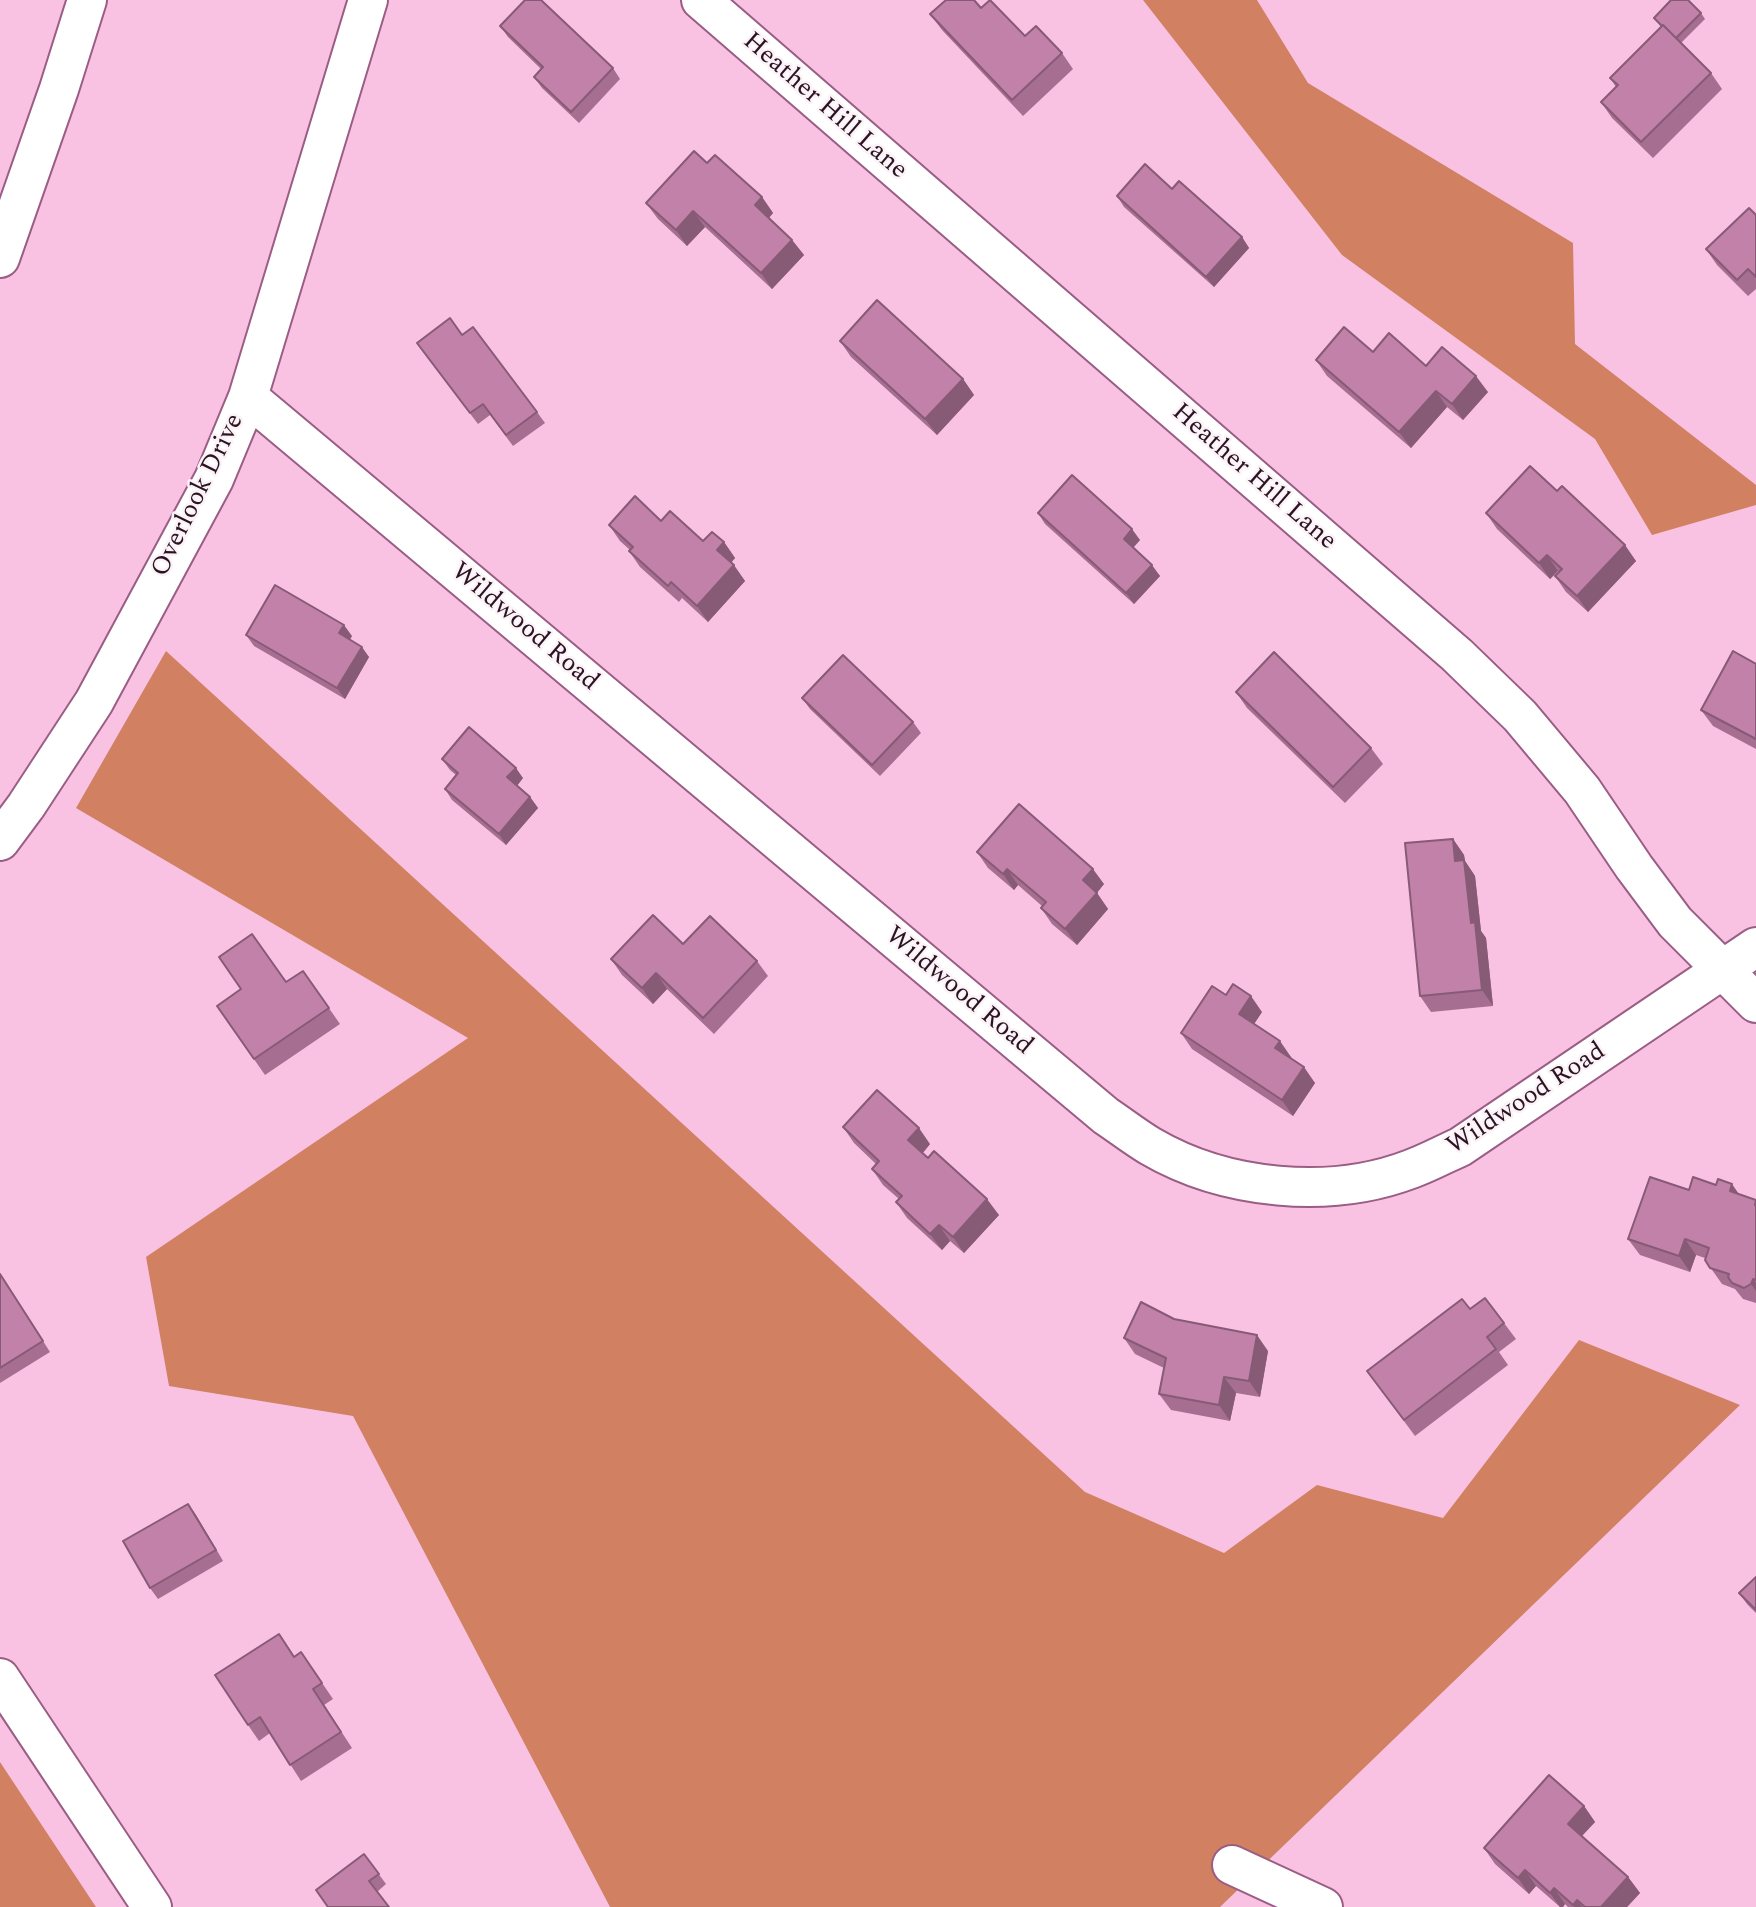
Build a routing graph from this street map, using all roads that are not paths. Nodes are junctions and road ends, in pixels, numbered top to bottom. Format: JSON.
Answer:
{"nodes":[{"id":1,"x":87,"y":0,"type":"edge"},
{"id":2,"x":368,"y":0,"type":"edge"},
{"id":3,"x":701,"y":0,"type":"edge"},
{"id":4,"x":0,"y":258,"type":"edge"},
{"id":5,"x":248,"y":397,"type":"junction"},
{"id":6,"x":0,"y":841,"type":"edge"},
{"id":7,"x":1756,"y":947,"type":"edge"},
{"id":8,"x":1724,"y":969,"type":"junction"},
{"id":9,"x":1756,"y":1003,"type":"edge"},
{"id":10,"x":4,"y":1689,"type":"edge"},
{"id":11,"x":1231,"y":1865,"type":"dead end"},
{"id":12,"x":152,"y":1907,"type":"edge"},
{"id":13,"x":1323,"y":1907,"type":"edge"}],
"edges":[{"from":1,"to":4,"type":"main road"},
{"from":2,"to":5,"type":"main road","name":"Overlook Drive"},
{"from":3,"to":8,"type":"main road","name":"Heather Hill Lane"},
{"from":5,"to":6,"type":"main road","name":"Overlook Drive"},
{"from":5,"to":8,"type":"main road","name":"Wildwood Road"},
{"from":7,"to":8,"type":"main road","name":"Wildwood Road"},
{"from":8,"to":9,"type":"main road","name":"Heather Hill Lane"},
{"from":10,"to":12,"type":"main road"},
{"from":11,"to":13,"type":"main road"}]}
